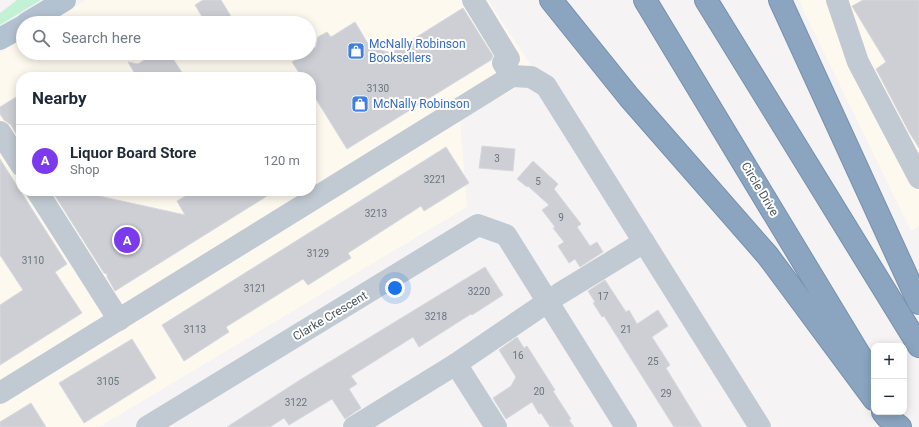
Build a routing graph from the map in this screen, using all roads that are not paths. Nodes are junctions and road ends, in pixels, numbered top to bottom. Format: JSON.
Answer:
{"nodes":[{"id":1,"x":65,"y":0,"type":"edge"},
{"id":2,"x":473,"y":0,"type":"edge"},
{"id":3,"x":551,"y":0,"type":"edge"},
{"id":4,"x":645,"y":0,"type":"edge"},
{"id":5,"x":706,"y":0,"type":"edge"},
{"id":6,"x":780,"y":0,"type":"edge"},
{"id":7,"x":837,"y":0,"type":"edge"},
{"id":8,"x":39,"y":16,"type":"edge"},
{"id":9,"x":16,"y":30,"type":"edge"},
{"id":10,"x":0,"y":39,"type":"edge"},
{"id":11,"x":512,"y":76,"type":"junction"},
{"id":12,"x":0,"y":132,"type":"edge"},
{"id":13,"x":16,"y":157,"type":"edge"},
{"id":14,"x":919,"y":178,"type":"edge"},
{"id":15,"x":40,"y":196,"type":"edge"},
{"id":16,"x":644,"y":242,"type":"junction"},
{"id":17,"x":548,"y":302,"type":"junction"},
{"id":18,"x":919,"y":303,"type":"edge"},
{"id":19,"x":118,"y":320,"type":"junction"},
{"id":20,"x":919,"y":346,"type":"edge"},
{"id":21,"x":456,"y":364,"type":"junction"},
{"id":22,"x":871,"y":373,"type":"edge"},
{"id":23,"x":0,"y":393,"type":"edge"},
{"id":24,"x":871,"y":395,"type":"edge"},
{"id":25,"x":885,"y":415,"type":"edge"},
{"id":26,"x":896,"y":415,"type":"edge"},
{"id":27,"x":147,"y":427,"type":"edge"},
{"id":28,"x":354,"y":427,"type":"edge"},
{"id":29,"x":496,"y":427,"type":"edge"},
{"id":30,"x":626,"y":427,"type":"edge"},
{"id":31,"x":760,"y":427,"type":"edge"},
{"id":32,"x":900,"y":427,"type":"edge"},
{"id":33,"x":903,"y":427,"type":"edge"}],
"edges":[{"from":1,"to":8,"type":"main road"},
{"from":2,"to":11,"type":"street"},
{"from":3,"to":24,"type":"highway"},
{"from":4,"to":22,"type":"highway","name":"Circle Drive"},
{"from":5,"to":20,"type":"highway"},
{"from":6,"to":18,"type":"highway"},
{"from":7,"to":14,"type":"street"},
{"from":9,"to":10,"type":"main road"},
{"from":11,"to":16,"type":"street"},
{"from":11,"to":19,"type":"street"},
{"from":12,"to":13,"type":"street"},
{"from":15,"to":19,"type":"street"},
{"from":16,"to":17,"type":"street"},
{"from":16,"to":31,"type":"street"},
{"from":17,"to":21,"type":"street"},
{"from":17,"to":27,"type":"street","name":"Clarke Crescent"},
{"from":17,"to":30,"type":"street","name":"Clarke Crescent"},
{"from":19,"to":23,"type":"street"},
{"from":21,"to":28,"type":"street"},
{"from":21,"to":29,"type":"street"},
{"from":25,"to":32,"type":"highway"},
{"from":26,"to":33,"type":"highway"}]}
